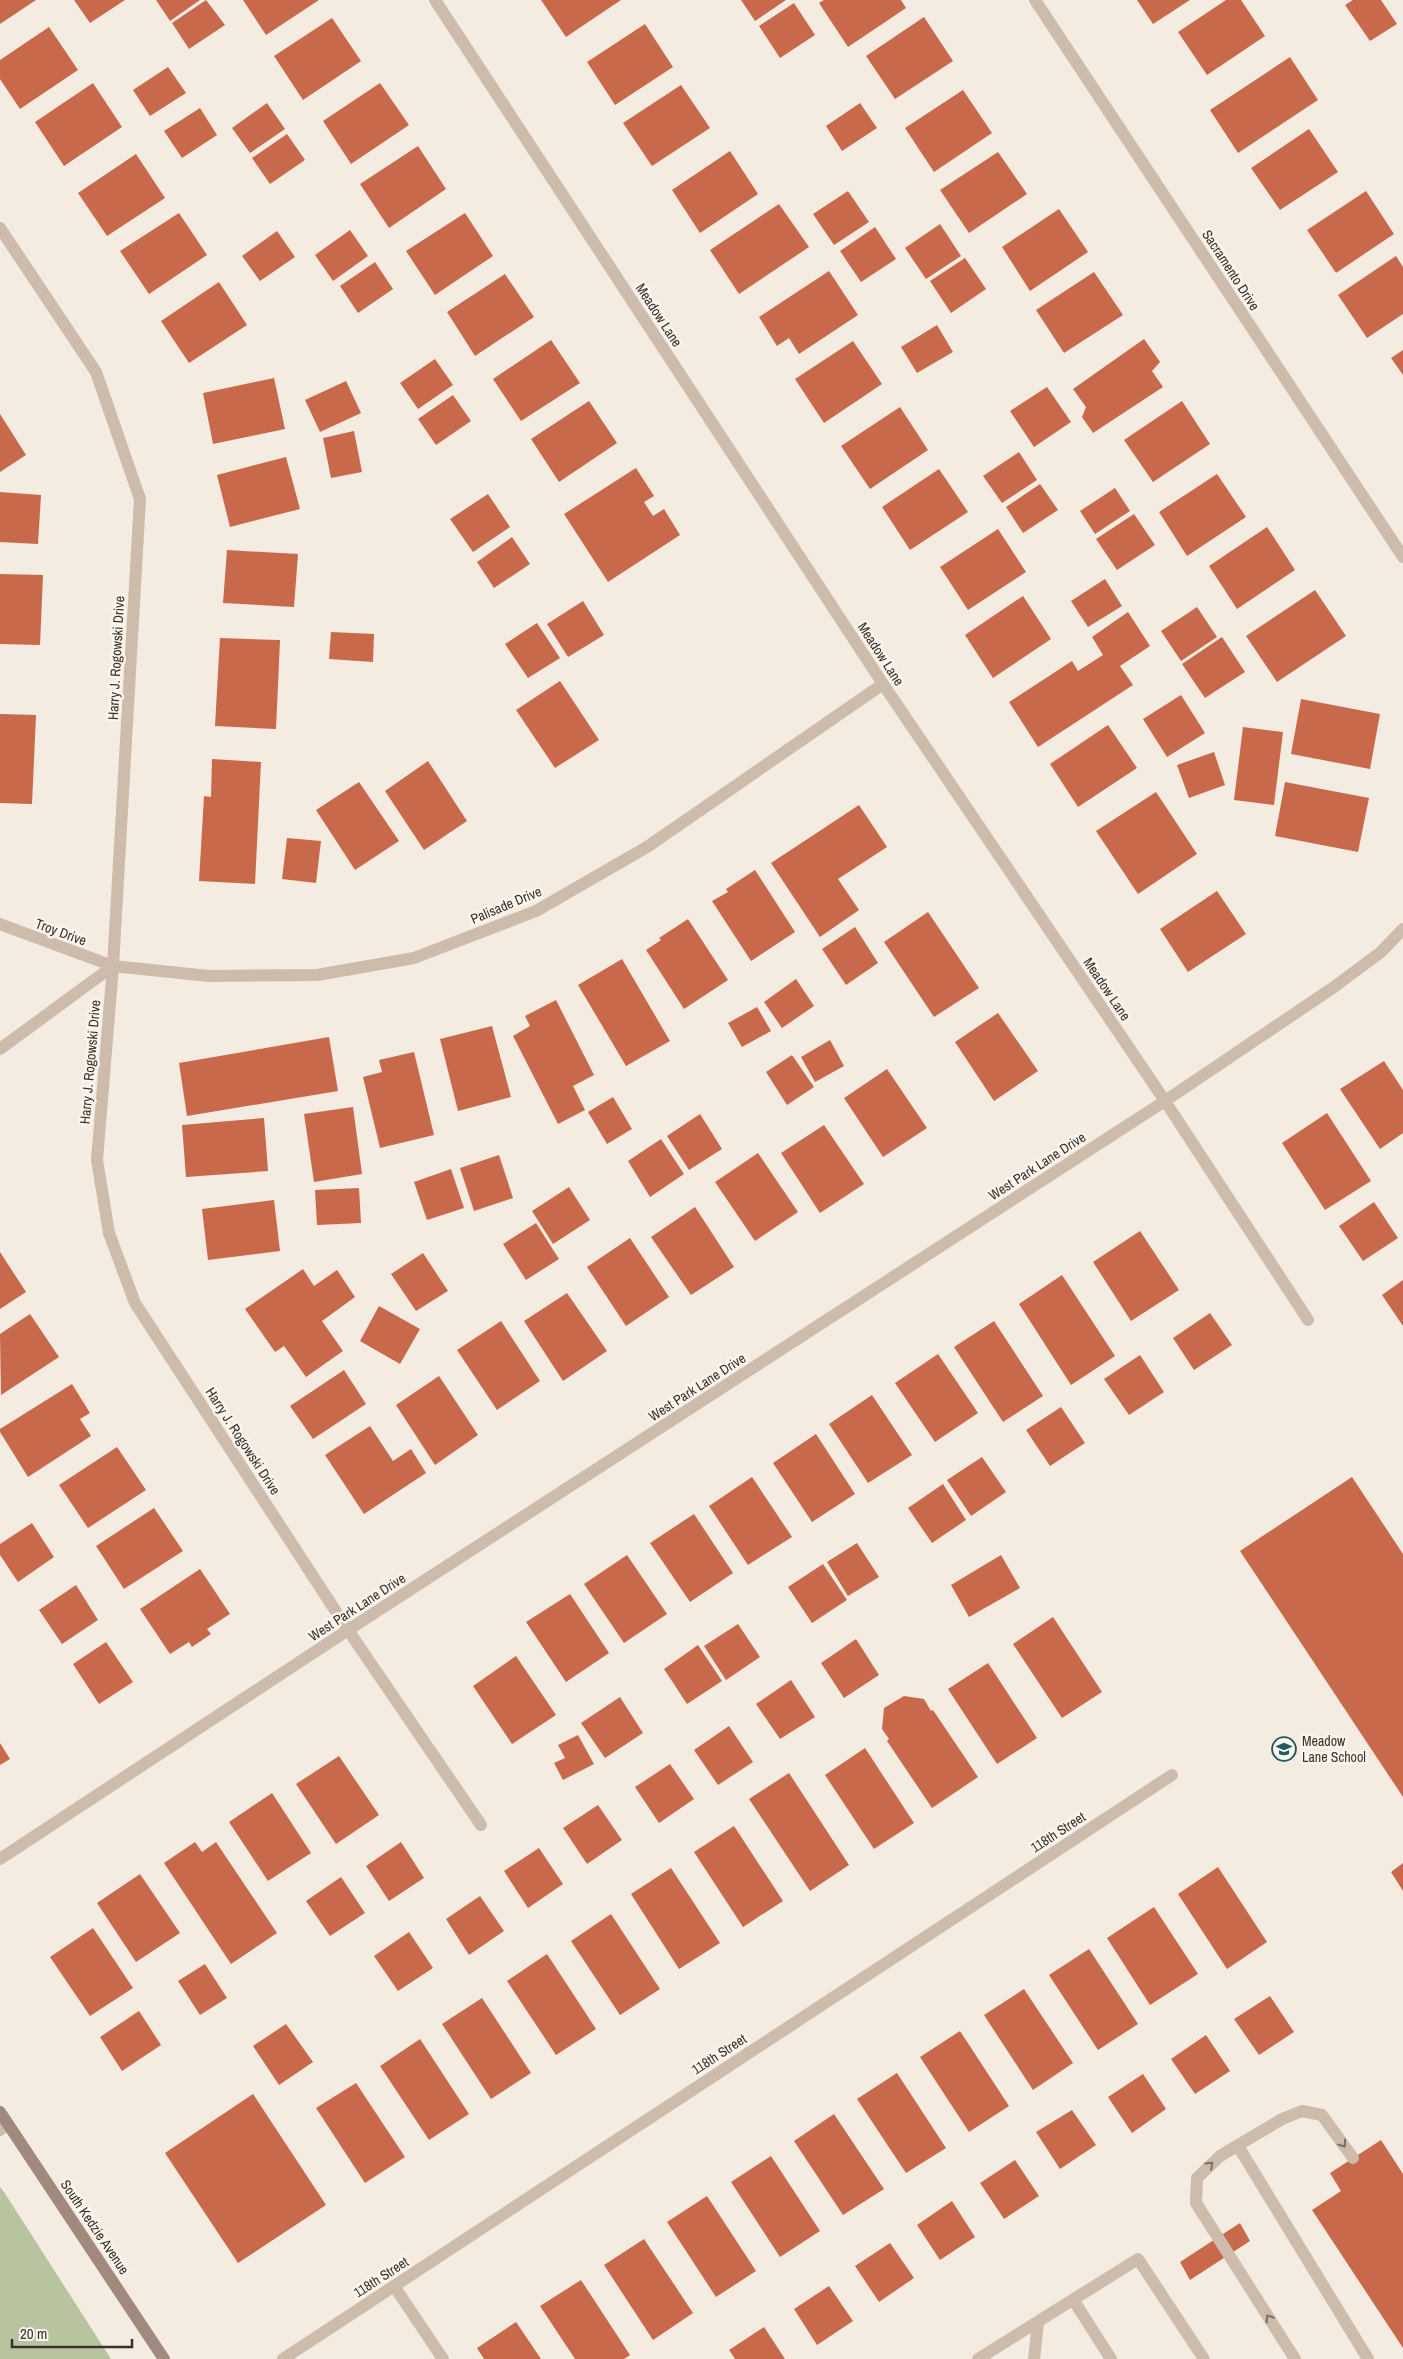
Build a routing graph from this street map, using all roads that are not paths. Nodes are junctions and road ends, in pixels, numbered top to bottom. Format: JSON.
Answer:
{"nodes":[{"id":1,"x":435,"y":0,"type":"edge"},
{"id":2,"x":1035,"y":0,"type":"edge"},
{"id":3,"x":0,"y":228,"type":"edge"},
{"id":4,"x":1403,"y":557,"type":"edge"},
{"id":5,"x":882,"y":684,"type":"junction"},
{"id":6,"x":0,"y":924,"type":"edge"},
{"id":7,"x":1403,"y":929,"type":"edge"},
{"id":8,"x":113,"y":966,"type":"junction"},
{"id":9,"x":0,"y":1049,"type":"edge"},
{"id":10,"x":1165,"y":1101,"type":"junction"},
{"id":11,"x":1308,"y":1320,"type":"dead end"},
{"id":12,"x":348,"y":1630,"type":"junction"},
{"id":13,"x":1172,"y":1775,"type":"dead end"},
{"id":14,"x":481,"y":1825,"type":"dead end"},
{"id":15,"x":0,"y":1859,"type":"edge"},
{"id":16,"x":0,"y":2112,"type":"edge"},
{"id":17,"x":4,"y":2127,"type":"edge"},
{"id":18,"x":1238,"y":2146,"type":"junction"},
{"id":19,"x":1353,"y":2158,"type":"dead end"},
{"id":20,"x":394,"y":2286,"type":"junction"},
{"id":21,"x":1074,"y":2301,"type":"junction"},
{"id":22,"x":1038,"y":2323,"type":"junction"},
{"id":23,"x":164,"y":2359,"type":"edge"},
{"id":24,"x":283,"y":2359,"type":"edge"},
{"id":25,"x":443,"y":2359,"type":"edge"},
{"id":26,"x":978,"y":2359,"type":"edge"},
{"id":27,"x":1034,"y":2359,"type":"edge"},
{"id":28,"x":1110,"y":2359,"type":"edge"},
{"id":29,"x":1204,"y":2359,"type":"edge"},
{"id":30,"x":1295,"y":2359,"type":"edge"},
{"id":31,"x":1368,"y":2359,"type":"edge"}],
"edges":[{"from":1,"to":5,"type":"street","name":"Meadow Lane"},
{"from":2,"to":4,"type":"street","name":"Sacramento Drive"},
{"from":3,"to":8,"type":"street","name":"Harry J. Rogowski Drive"},
{"from":5,"to":8,"type":"street","name":"Palisade Drive"},
{"from":5,"to":10,"type":"street","name":"Meadow Lane"},
{"from":6,"to":8,"type":"street","name":"Troy Drive"},
{"from":7,"to":10,"type":"street","name":"West Park Lane Drive"},
{"from":8,"to":9,"type":"street"},
{"from":8,"to":12,"type":"street","name":"Harry J. Rogowski Drive"},
{"from":10,"to":11,"type":"street","name":"Meadow Lane"},
{"from":10,"to":12,"type":"street","name":"West Park Lane Drive"},
{"from":12,"to":14,"type":"street","name":"Harry J. Rogowski Drive"},
{"from":12,"to":15,"type":"street","name":"West Park Lane Drive"},
{"from":13,"to":20,"type":"street","name":"118th Street"},
{"from":16,"to":17,"type":"main road","name":"South Kedzie Avenue"},
{"from":17,"to":23,"type":"main road","name":"South Kedzie Avenue"},
{"from":18,"to":19,"type":"street","one_way":true},
{"from":30,"to":18,"type":"street","one_way":true},
{"from":18,"to":31,"type":"street"},
{"from":20,"to":24,"type":"street","name":"118th Street"},
{"from":20,"to":25,"type":"street"},
{"from":21,"to":22,"type":"street"},
{"from":21,"to":28,"type":"street"},
{"from":21,"to":29,"type":"street"},
{"from":22,"to":26,"type":"street"},
{"from":22,"to":27,"type":"street"}]}
